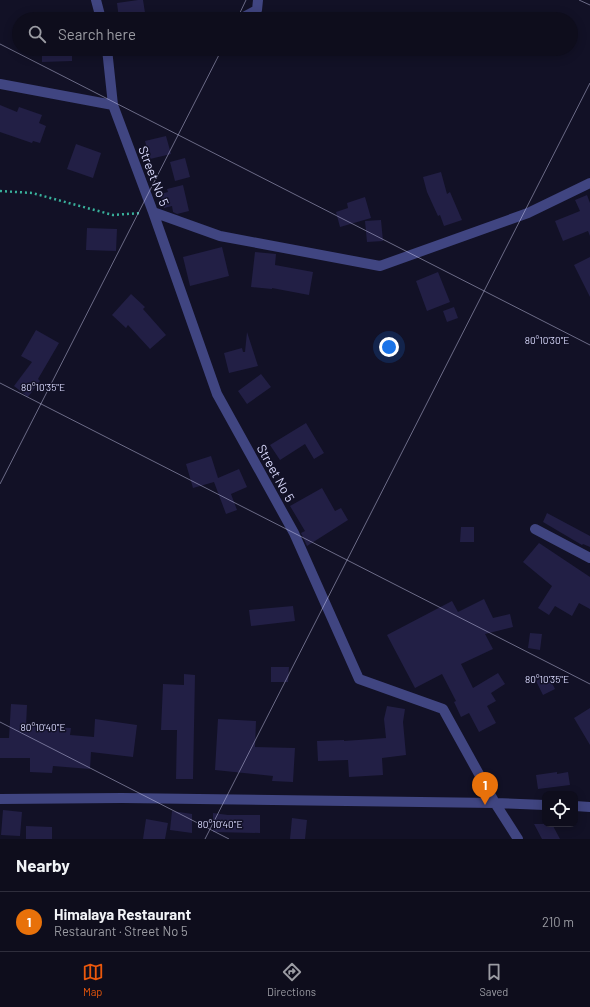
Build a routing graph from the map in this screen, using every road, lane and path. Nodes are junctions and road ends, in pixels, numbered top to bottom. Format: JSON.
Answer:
{"nodes":[{"id":1,"x":96,"y":0,"type":"edge"},
{"id":2,"x":258,"y":0,"type":"edge"},
{"id":3,"x":99,"y":12,"type":"edge"},
{"id":4,"x":253,"y":12,"type":"edge"},
{"id":5,"x":108,"y":56,"type":"edge"},
{"id":6,"x":0,"y":84,"type":"edge"},
{"id":7,"x":113,"y":105,"type":"junction"},
{"id":8,"x":590,"y":183,"type":"edge"},
{"id":9,"x":0,"y":191,"type":"edge"},
{"id":10,"x":153,"y":212,"type":"junction"},
{"id":11,"x":535,"y":529,"type":"dead end"},
{"id":12,"x":590,"y":558,"type":"edge"},
{"id":13,"x":0,"y":799,"type":"edge"},
{"id":14,"x":495,"y":803,"type":"junction"},
{"id":15,"x":542,"y":805,"type":"edge"},
{"id":16,"x":578,"y":806,"type":"edge"},
{"id":17,"x":590,"y":807,"type":"edge"},
{"id":18,"x":518,"y":839,"type":"edge"}],
"edges":[{"from":1,"to":3,"type":"street"},
{"from":2,"to":4,"type":"street"},
{"from":5,"to":7,"type":"street","name":"Street No 5"},
{"from":6,"to":7,"type":"street"},
{"from":7,"to":10,"type":"street","name":"Street No 5"},
{"from":8,"to":10,"type":"street"},
{"from":9,"to":10,"type":"path"},
{"from":10,"to":14,"type":"street","name":"Street No 5"},
{"from":11,"to":12,"type":"street"},
{"from":13,"to":14,"type":"street"},
{"from":14,"to":15,"type":"street"},
{"from":14,"to":18,"type":"street","name":"Street No 5"},
{"from":16,"to":17,"type":"street"}]}
